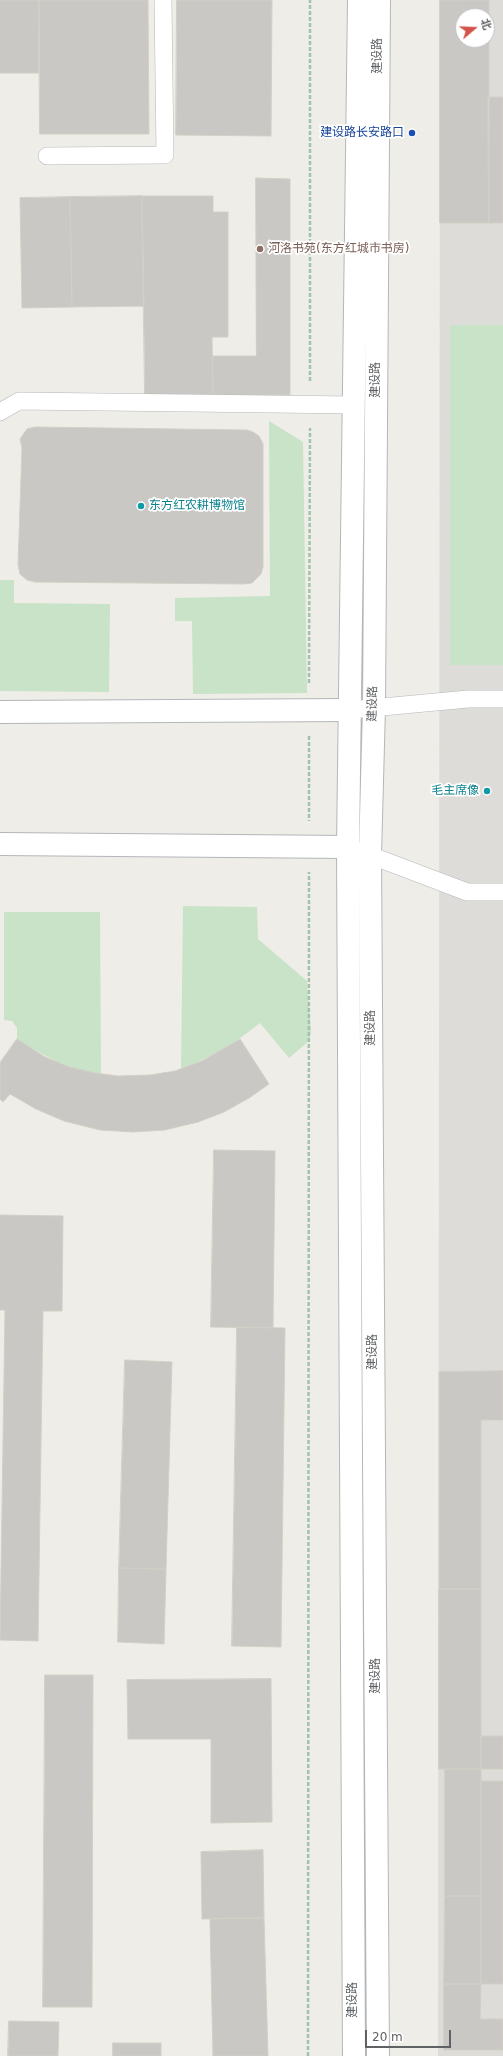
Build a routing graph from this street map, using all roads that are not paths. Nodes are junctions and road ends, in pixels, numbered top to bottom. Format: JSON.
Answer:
{"nodes":[{"id":1,"x":163,"y":0,"type":"edge"},
{"id":2,"x":359,"y":0,"type":"edge"},
{"id":3,"x":379,"y":0,"type":"edge"},
{"id":4,"x":47,"y":156,"type":"dead end"},
{"id":5,"x":355,"y":405,"type":"junction"},
{"id":6,"x":0,"y":412,"type":"edge"},
{"id":7,"x":503,"y":700,"type":"edge"},
{"id":8,"x":374,"y":708,"type":"junction"},
{"id":9,"x":350,"y":710,"type":"junction"},
{"id":10,"x":0,"y":712,"type":"edge"},
{"id":11,"x":0,"y":844,"type":"edge"},
{"id":12,"x":348,"y":847,"type":"junction"},
{"id":13,"x":370,"y":855,"type":"junction"},
{"id":14,"x":503,"y":892,"type":"edge"},
{"id":15,"x":354,"y":2056,"type":"edge"},
{"id":16,"x":378,"y":2056,"type":"edge"}],
"edges":[{"from":1,"to":4,"type":"lane"},
{"from":2,"to":5,"type":"street","name":"建设路"},
{"from":3,"to":8,"type":"street","name":"建设路"},
{"from":5,"to":6,"type":"lane"},
{"from":5,"to":9,"type":"street","name":"建设路"},
{"from":7,"to":8,"type":"lane"},
{"from":8,"to":9,"type":"lane"},
{"from":8,"to":13,"type":"street","name":"建设路"},
{"from":9,"to":10,"type":"street"},
{"from":9,"to":12,"type":"street","name":"建设路"},
{"from":11,"to":12,"type":"street"},
{"from":12,"to":13,"type":"lane"},
{"from":12,"to":15,"type":"street","name":"建设路"},
{"from":13,"to":14,"type":"lane"},
{"from":13,"to":16,"type":"street","name":"建设路"}]}
